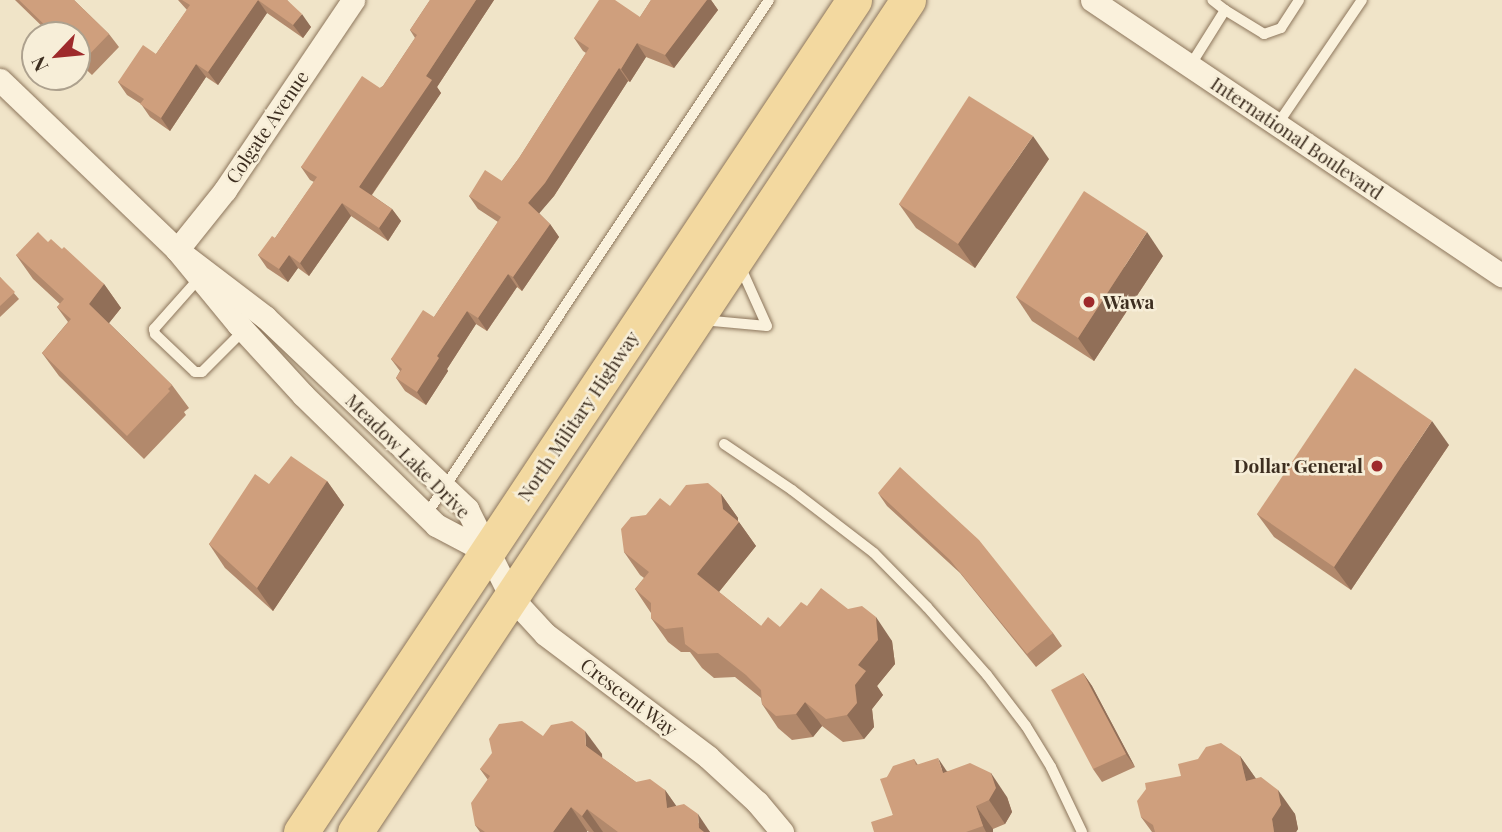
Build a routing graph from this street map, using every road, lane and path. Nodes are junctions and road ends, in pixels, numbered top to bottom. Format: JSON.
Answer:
{"nodes":[{"id":1,"x":352,"y":0,"type":"edge"},
{"id":2,"x":769,"y":0,"type":"edge"},
{"id":3,"x":854,"y":0,"type":"edge"},
{"id":4,"x":908,"y":0,"type":"edge"},
{"id":5,"x":1092,"y":0,"type":"edge"},
{"id":6,"x":1212,"y":0,"type":"edge"},
{"id":7,"x":1299,"y":0,"type":"edge"},
{"id":8,"x":1362,"y":0,"type":"edge"},
{"id":9,"x":1225,"y":10,"type":"junction"},
{"id":10,"x":1189,"y":66,"type":"junction"},
{"id":11,"x":0,"y":80,"type":"edge"},
{"id":12,"x":1277,"y":125,"type":"junction"},
{"id":13,"x":177,"y":250,"type":"junction"},
{"id":14,"x":736,"y":258,"type":"junction"},
{"id":15,"x":203,"y":274,"type":"junction"},
{"id":16,"x":1502,"y":275,"type":"edge"},
{"id":17,"x":259,"y":312,"type":"junction"},
{"id":18,"x":696,"y":319,"type":"junction"},
{"id":19,"x":244,"y":330,"type":"junction"},
{"id":20,"x":724,"y":444,"type":"dead end"},
{"id":21,"x":444,"y":487,"type":"junction"},
{"id":22,"x":426,"y":515,"type":"junction"},
{"id":23,"x":487,"y":552,"type":"junction"},
{"id":24,"x":511,"y":597,"type":"junction"},
{"id":25,"x":301,"y":832,"type":"edge"},
{"id":26,"x":355,"y":832,"type":"edge"},
{"id":27,"x":782,"y":832,"type":"edge"},
{"id":28,"x":1083,"y":832,"type":"edge"}],
"edges":[{"from":1,"to":13,"type":"street","name":"Colgate Avenue"},
{"from":2,"to":21,"type":"lane"},
{"from":3,"to":23,"type":"main road","name":"North Military Highway"},
{"from":4,"to":14,"type":"main road"},
{"from":5,"to":10,"type":"street","name":"International Boulevard"},
{"from":6,"to":9,"type":"lane"},
{"from":7,"to":9,"type":"lane"},
{"from":8,"to":12,"type":"lane"},
{"from":9,"to":10,"type":"lane"},
{"from":10,"to":12,"type":"street","name":"International Boulevard"},
{"from":11,"to":13,"type":"street","name":"Meadow Lake Drive"},
{"from":12,"to":16,"type":"street","name":"International Boulevard"},
{"from":13,"to":15,"type":"street","name":"Meadow Lake Drive"},
{"from":14,"to":18,"type":"main road"},
{"from":14,"to":18,"type":"lane"},
{"from":15,"to":17,"type":"street","name":"Meadow Lake Drive"},
{"from":15,"to":19,"type":"street","name":"Meadow Lake Drive"},
{"from":15,"to":19,"type":"lane"},
{"from":17,"to":19,"type":"lane"},
{"from":17,"to":21,"type":"street","name":"Meadow Lake Drive"},
{"from":18,"to":24,"type":"main road"},
{"from":19,"to":22,"type":"street","name":"Meadow Lake Drive"},
{"from":20,"to":28,"type":"lane"},
{"from":21,"to":22,"type":"lane"},
{"from":21,"to":23,"type":"street","name":"Meadow Lake Drive"},
{"from":22,"to":23,"type":"street","name":"Meadow Lake Drive"},
{"from":23,"to":24,"type":"street","name":"Crescent Way"},
{"from":23,"to":25,"type":"main road","name":"North Military Highway"},
{"from":24,"to":26,"type":"main road"},
{"from":24,"to":27,"type":"street","name":"Crescent Way"}]}
